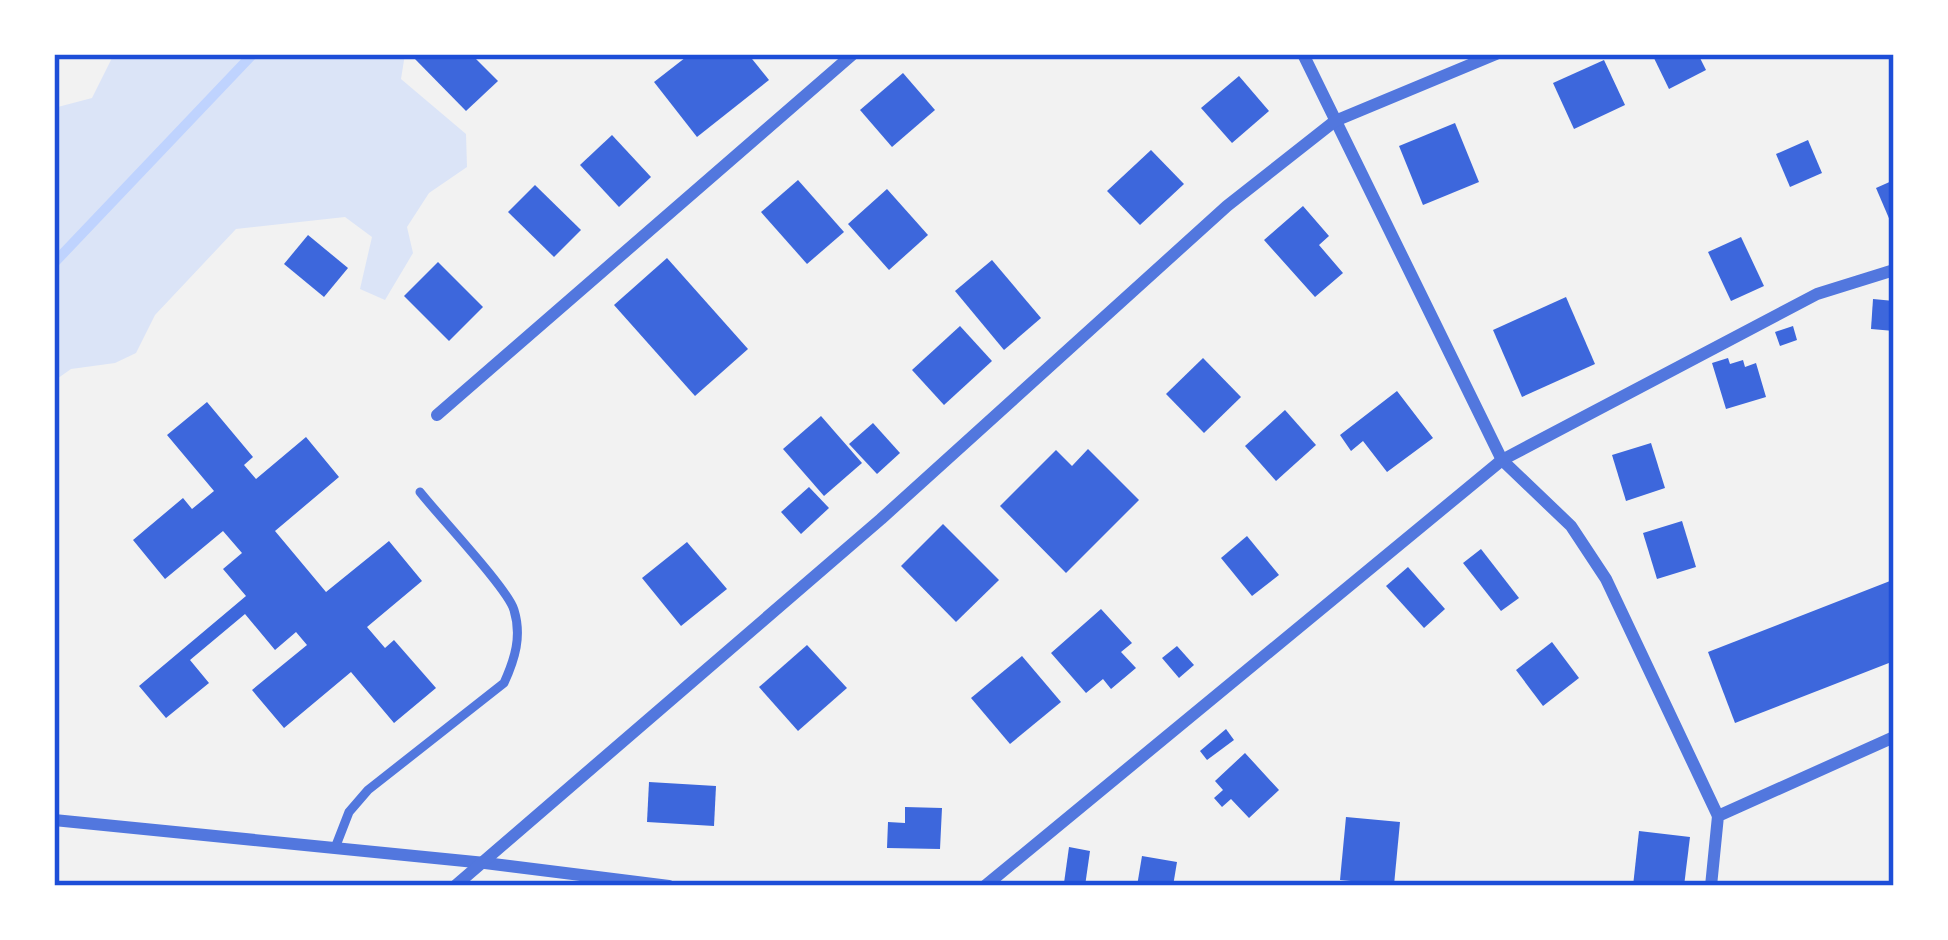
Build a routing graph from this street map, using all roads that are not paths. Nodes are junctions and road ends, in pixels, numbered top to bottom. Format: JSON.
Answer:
{"nodes":[{"id":1,"x":853,"y":54,"type":"edge"},
{"id":2,"x":1303,"y":54,"type":"edge"},
{"id":3,"x":1496,"y":54,"type":"edge"},
{"id":4,"x":1335,"y":122,"type":"junction"},
{"id":5,"x":1894,"y":270,"type":"edge"},
{"id":6,"x":437,"y":415,"type":"dead end"},
{"id":7,"x":1502,"y":460,"type":"junction"},
{"id":8,"x":420,"y":492,"type":"dead end"},
{"id":9,"x":1894,"y":737,"type":"edge"},
{"id":10,"x":1718,"y":816,"type":"junction"},
{"id":11,"x":54,"y":820,"type":"edge"},
{"id":12,"x":334,"y":848,"type":"junction"},
{"id":13,"x":485,"y":863,"type":"junction"},
{"id":14,"x":455,"y":886,"type":"edge"},
{"id":15,"x":669,"y":886,"type":"edge"},
{"id":16,"x":985,"y":886,"type":"edge"},
{"id":17,"x":1711,"y":886,"type":"edge"}],
"edges":[{"from":1,"to":6,"type":"street"},
{"from":2,"to":4,"type":"street"},
{"from":3,"to":4,"type":"street"},
{"from":4,"to":7,"type":"street"},
{"from":4,"to":13,"type":"street"},
{"from":5,"to":7,"type":"street"},
{"from":7,"to":10,"type":"street"},
{"from":7,"to":16,"type":"street"},
{"from":8,"to":12,"type":"lane"},
{"from":9,"to":10,"type":"street"},
{"from":10,"to":17,"type":"street"},
{"from":11,"to":12,"type":"street"},
{"from":12,"to":13,"type":"street"},
{"from":13,"to":14,"type":"street"},
{"from":13,"to":15,"type":"street"}]}
